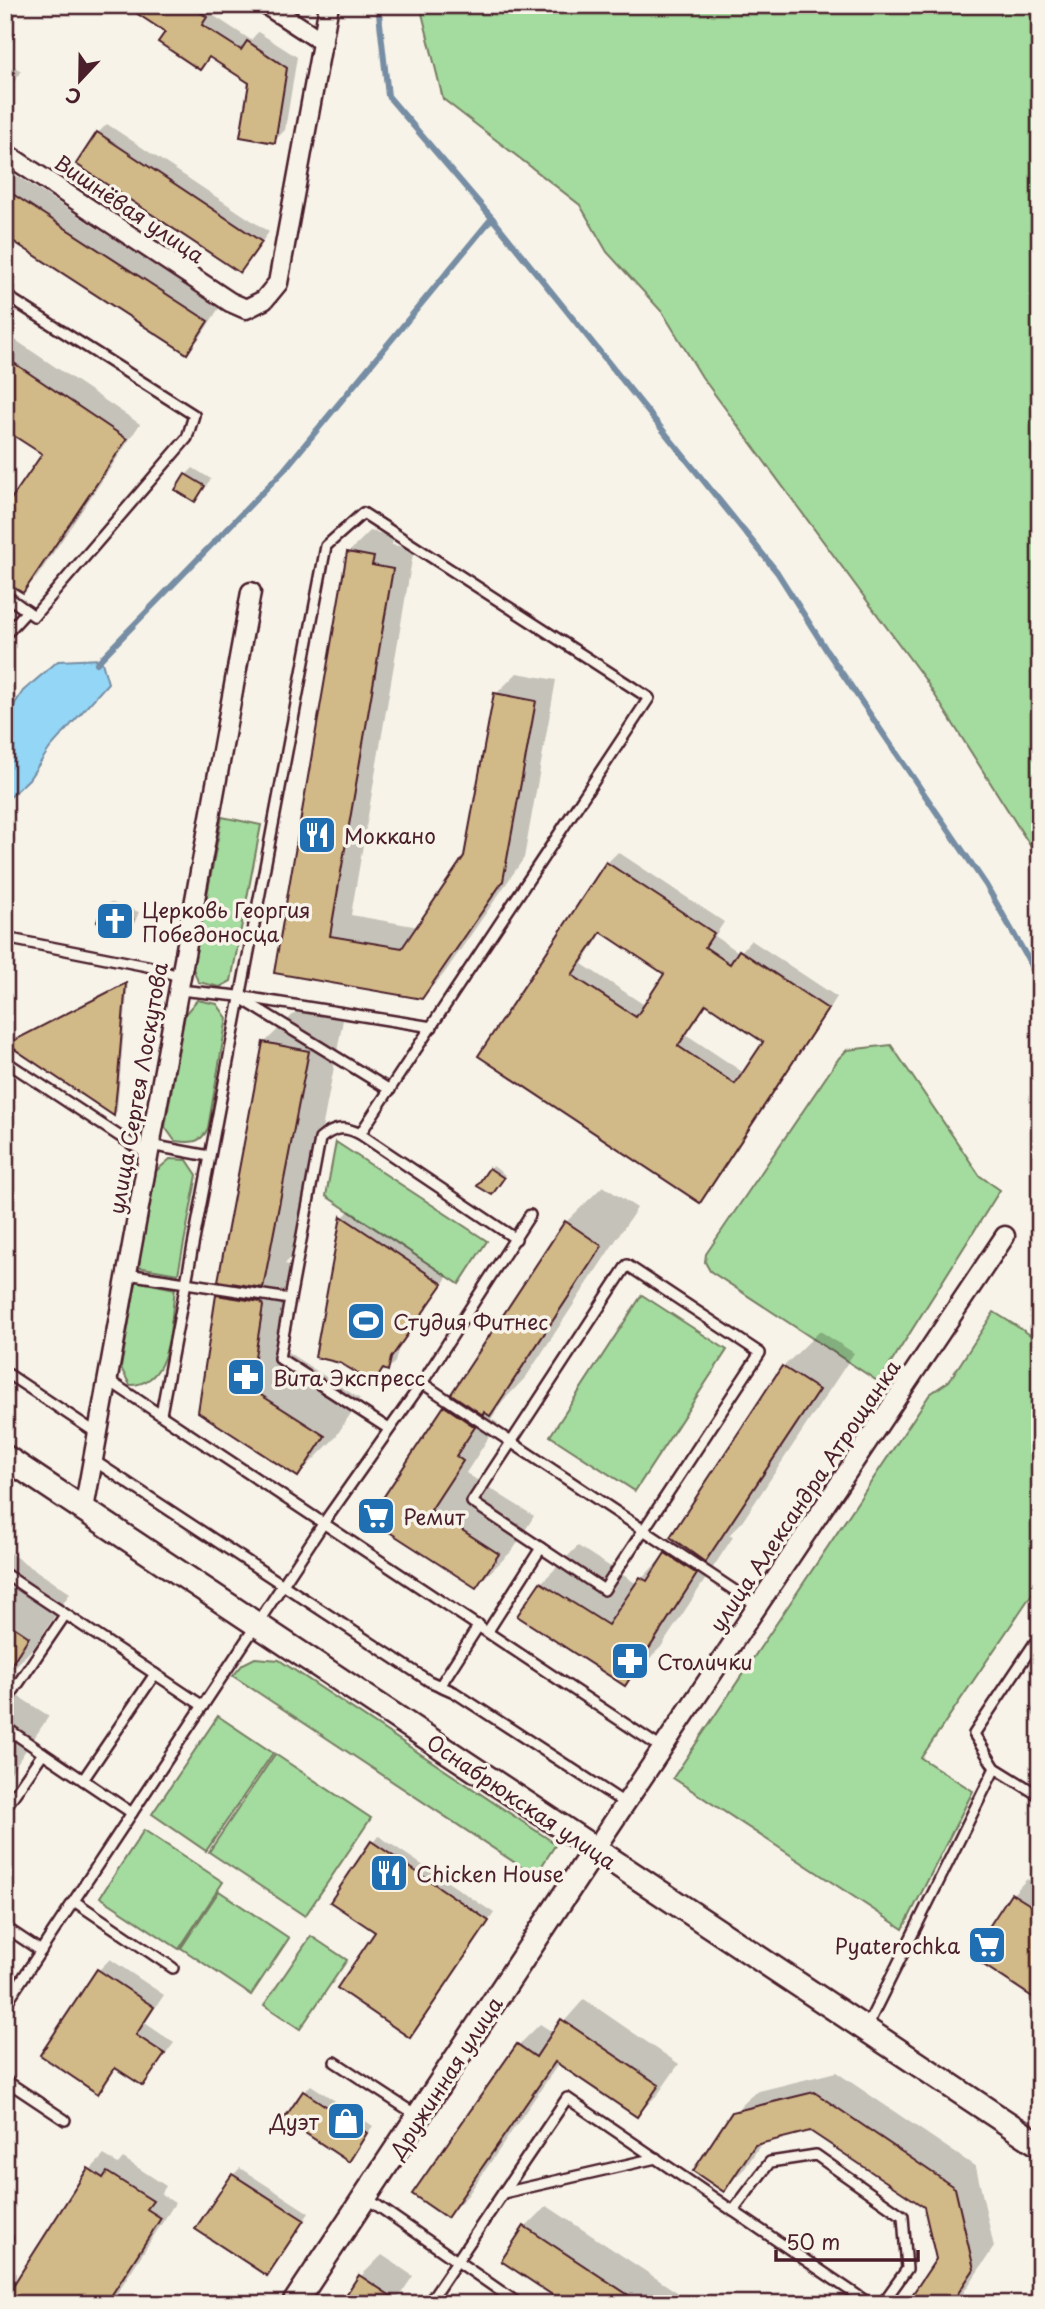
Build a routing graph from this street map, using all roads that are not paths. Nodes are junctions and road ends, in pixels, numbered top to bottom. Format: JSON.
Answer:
{"nodes":[{"id":1,"x":266,"y":5,"type":"edge"},
{"id":2,"x":329,"y":5,"type":"edge"},
{"id":3,"x":323,"y":42,"type":"junction"},
{"id":4,"x":5,"y":153,"type":"edge"},
{"id":5,"x":5,"y":295,"type":"edge"},
{"id":6,"x":251,"y":593,"type":"dead end"},
{"id":7,"x":5,"y":595,"type":"edge"},
{"id":8,"x":27,"y":611,"type":"junction"},
{"id":9,"x":5,"y":635,"type":"edge"},
{"id":10,"x":5,"y":937,"type":"edge"},
{"id":11,"x":180,"y":984,"type":"junction"},
{"id":12,"x":238,"y":996,"type":"junction"},
{"id":13,"x":432,"y":1027,"type":"junction"},
{"id":14,"x":5,"y":1061,"type":"edge"},
{"id":15,"x":390,"y":1090,"type":"junction"},
{"id":16,"x":360,"y":1134,"type":"junction"},
{"id":17,"x":149,"y":1150,"type":"junction"},
{"id":18,"x":209,"y":1156,"type":"junction"},
{"id":19,"x":530,"y":1215,"type":"dead end"},
{"id":20,"x":1005,"y":1237,"type":"dead end"},
{"id":21,"x":516,"y":1238,"type":"junction"},
{"id":22,"x":127,"y":1273,"type":"junction"},
{"id":23,"x":185,"y":1283,"type":"junction"},
{"id":24,"x":290,"y":1299,"type":"junction"},
{"id":25,"x":5,"y":1372,"type":"edge"},
{"id":26,"x":108,"y":1380,"type":"junction"},
{"id":27,"x":422,"y":1383,"type":"junction"},
{"id":28,"x":161,"y":1415,"type":"junction"},
{"id":29,"x":389,"y":1429,"type":"junction"},
{"id":30,"x":98,"y":1434,"type":"junction"},
{"id":31,"x":511,"y":1442,"type":"junction"},
{"id":32,"x":5,"y":1457,"type":"edge"},
{"id":33,"x":93,"y":1460,"type":"junction"},
{"id":34,"x":84,"y":1509,"type":"junction"},
{"id":35,"x":325,"y":1521,"type":"junction"},
{"id":36,"x":643,"y":1530,"type":"junction"},
{"id":37,"x":541,"y":1548,"type":"junction"},
{"id":38,"x":5,"y":1574,"type":"edge"},
{"id":39,"x":284,"y":1585,"type":"junction"},
{"id":40,"x":758,"y":1606,"type":"junction"},
{"id":41,"x":65,"y":1615,"type":"junction"},
{"id":42,"x":258,"y":1625,"type":"junction"},
{"id":43,"x":479,"y":1625,"type":"junction"},
{"id":44,"x":488,"y":1631,"type":"junction"},
{"id":45,"x":1040,"y":1635,"type":"edge"},
{"id":46,"x":155,"y":1674,"type":"junction"},
{"id":47,"x":440,"y":1686,"type":"junction"},
{"id":48,"x":5,"y":1703,"type":"edge"},
{"id":49,"x":203,"y":1706,"type":"junction"},
{"id":50,"x":5,"y":1727,"type":"edge"},
{"id":51,"x":663,"y":1749,"type":"junction"},
{"id":52,"x":43,"y":1753,"type":"junction"},
{"id":53,"x":995,"y":1768,"type":"junction"},
{"id":54,"x":83,"y":1780,"type":"junction"},
{"id":55,"x":1040,"y":1796,"type":"edge"},
{"id":56,"x":626,"y":1804,"type":"junction"},
{"id":57,"x":5,"y":1808,"type":"edge"},
{"id":58,"x":132,"y":1813,"type":"junction"},
{"id":59,"x":595,"y":1849,"type":"junction"},
{"id":60,"x":74,"y":1902,"type":"junction"},
{"id":61,"x":5,"y":1927,"type":"edge"},
{"id":62,"x":41,"y":1951,"type":"junction"},
{"id":63,"x":173,"y":1968,"type":"dead end"},
{"id":64,"x":5,"y":2005,"type":"edge"},
{"id":65,"x":865,"y":2029,"type":"junction"},
{"id":66,"x":335,"y":2062,"type":"dead end"},
{"id":67,"x":5,"y":2080,"type":"edge"},
{"id":68,"x":420,"y":2117,"type":"junction"},
{"id":69,"x":65,"y":2120,"type":"dead end"},
{"id":70,"x":1040,"y":2145,"type":"edge"},
{"id":71,"x":656,"y":2158,"type":"junction"},
{"id":72,"x":503,"y":2193,"type":"junction"},
{"id":73,"x":365,"y":2197,"type":"junction"},
{"id":74,"x":733,"y":2211,"type":"junction"},
{"id":75,"x":457,"y":2261,"type":"junction"},
{"id":76,"x":294,"y":2304,"type":"edge"},
{"id":77,"x":428,"y":2304,"type":"edge"},
{"id":78,"x":519,"y":2304,"type":"edge"},
{"id":79,"x":870,"y":2304,"type":"edge"},
{"id":80,"x":882,"y":2304,"type":"edge"}],
"edges":[{"from":1,"to":3,"type":"street"},
{"from":2,"to":3,"type":"street"},
{"from":3,"to":4,"type":"street","name":"Вишнёвая улица"},
{"from":5,"to":8,"type":"lane"},
{"from":6,"to":11,"type":"street","name":"улица Сергея Лоскутова"},
{"from":7,"to":8,"type":"lane"},
{"from":8,"to":9,"type":"lane"},
{"from":10,"to":11,"type":"lane"},
{"from":11,"to":12,"type":"lane"},
{"from":11,"to":17,"type":"street","name":"улица Сергея Лоскутова"},
{"from":12,"to":13,"type":"lane"},
{"from":12,"to":13,"type":"lane"},
{"from":12,"to":15,"type":"lane"},
{"from":12,"to":18,"type":"lane"},
{"from":13,"to":15,"type":"lane"},
{"from":14,"to":17,"type":"lane"},
{"from":15,"to":16,"type":"lane"},
{"from":16,"to":21,"type":"lane"},
{"from":16,"to":24,"type":"lane"},
{"from":17,"to":18,"type":"lane"},
{"from":17,"to":22,"type":"street","name":"улица Сергея Лоскутова"},
{"from":18,"to":23,"type":"lane"},
{"from":19,"to":21,"type":"lane"},
{"from":20,"to":40,"type":"street","name":"улица Александра Атрощанка"},
{"from":21,"to":27,"type":"lane"},
{"from":22,"to":23,"type":"lane"},
{"from":22,"to":26,"type":"street","name":"улица Сергея Лоскутова"},
{"from":23,"to":24,"type":"lane"},
{"from":23,"to":28,"type":"lane"},
{"from":24,"to":29,"type":"lane"},
{"from":25,"to":30,"type":"lane"},
{"from":26,"to":28,"type":"lane"},
{"from":26,"to":30,"type":"street","name":"улица Сергея Лоскутова"},
{"from":27,"to":29,"type":"lane"},
{"from":27,"to":31,"type":"lane"},
{"from":28,"to":35,"type":"lane"},
{"from":29,"to":35,"type":"lane"},
{"from":30,"to":33,"type":"street","name":"улица Сергея Лоскутова"},
{"from":31,"to":36,"type":"lane"},
{"from":31,"to":36,"type":"lane"},
{"from":31,"to":37,"type":"lane"},
{"from":32,"to":34,"type":"street","name":"Оснабрюкская улица"},
{"from":33,"to":34,"type":"street","name":"улица Сергея Лоскутова"},
{"from":33,"to":39,"type":"lane"},
{"from":34,"to":42,"type":"street","name":"Оснабрюкская улица"},
{"from":35,"to":39,"type":"lane"},
{"from":35,"to":43,"type":"lane"},
{"from":36,"to":37,"type":"lane"},
{"from":36,"to":40,"type":"lane"},
{"from":37,"to":44,"type":"lane"},
{"from":38,"to":41,"type":"lane"},
{"from":39,"to":42,"type":"lane"},
{"from":39,"to":47,"type":"lane"},
{"from":40,"to":51,"type":"street","name":"улица Александра Атрощанка"},
{"from":41,"to":46,"type":"lane"},
{"from":41,"to":48,"type":"lane"},
{"from":42,"to":49,"type":"lane"},
{"from":42,"to":59,"type":"street","name":"Оснабрюкская улица"},
{"from":43,"to":44,"type":"lane"},
{"from":43,"to":47,"type":"lane"},
{"from":44,"to":51,"type":"lane"},
{"from":45,"to":53,"type":"lane"},
{"from":46,"to":49,"type":"lane"},
{"from":46,"to":54,"type":"lane"},
{"from":47,"to":56,"type":"lane"},
{"from":49,"to":58,"type":"lane"},
{"from":50,"to":52,"type":"lane"},
{"from":51,"to":56,"type":"street","name":"улица Александра Атрощанка"},
{"from":52,"to":54,"type":"lane"},
{"from":52,"to":57,"type":"lane"},
{"from":53,"to":55,"type":"lane"},
{"from":53,"to":65,"type":"lane"},
{"from":54,"to":58,"type":"lane"},
{"from":56,"to":59,"type":"street","name":"улица Александра Атрощанка"},
{"from":58,"to":60,"type":"lane"},
{"from":59,"to":65,"type":"street","name":"Оснабрюкская улица"},
{"from":59,"to":68,"type":"street","name":"Дружинная улица"},
{"from":60,"to":62,"type":"lane"},
{"from":60,"to":63,"type":"lane"},
{"from":61,"to":62,"type":"lane"},
{"from":62,"to":64,"type":"lane"},
{"from":65,"to":70,"type":"street","name":"Оснабрюкская улица"},
{"from":66,"to":68,"type":"lane"},
{"from":67,"to":69,"type":"lane"},
{"from":68,"to":73,"type":"street","name":"Дружинная улица"},
{"from":71,"to":72,"type":"lane"},
{"from":71,"to":72,"type":"lane"},
{"from":71,"to":74,"type":"lane"},
{"from":72,"to":75,"type":"lane"},
{"from":73,"to":75,"type":"lane"},
{"from":73,"to":76,"type":"street","name":"Дружинная улица"},
{"from":74,"to":79,"type":"lane"},
{"from":74,"to":80,"type":"lane"},
{"from":75,"to":77,"type":"lane"},
{"from":75,"to":78,"type":"lane"}]}
